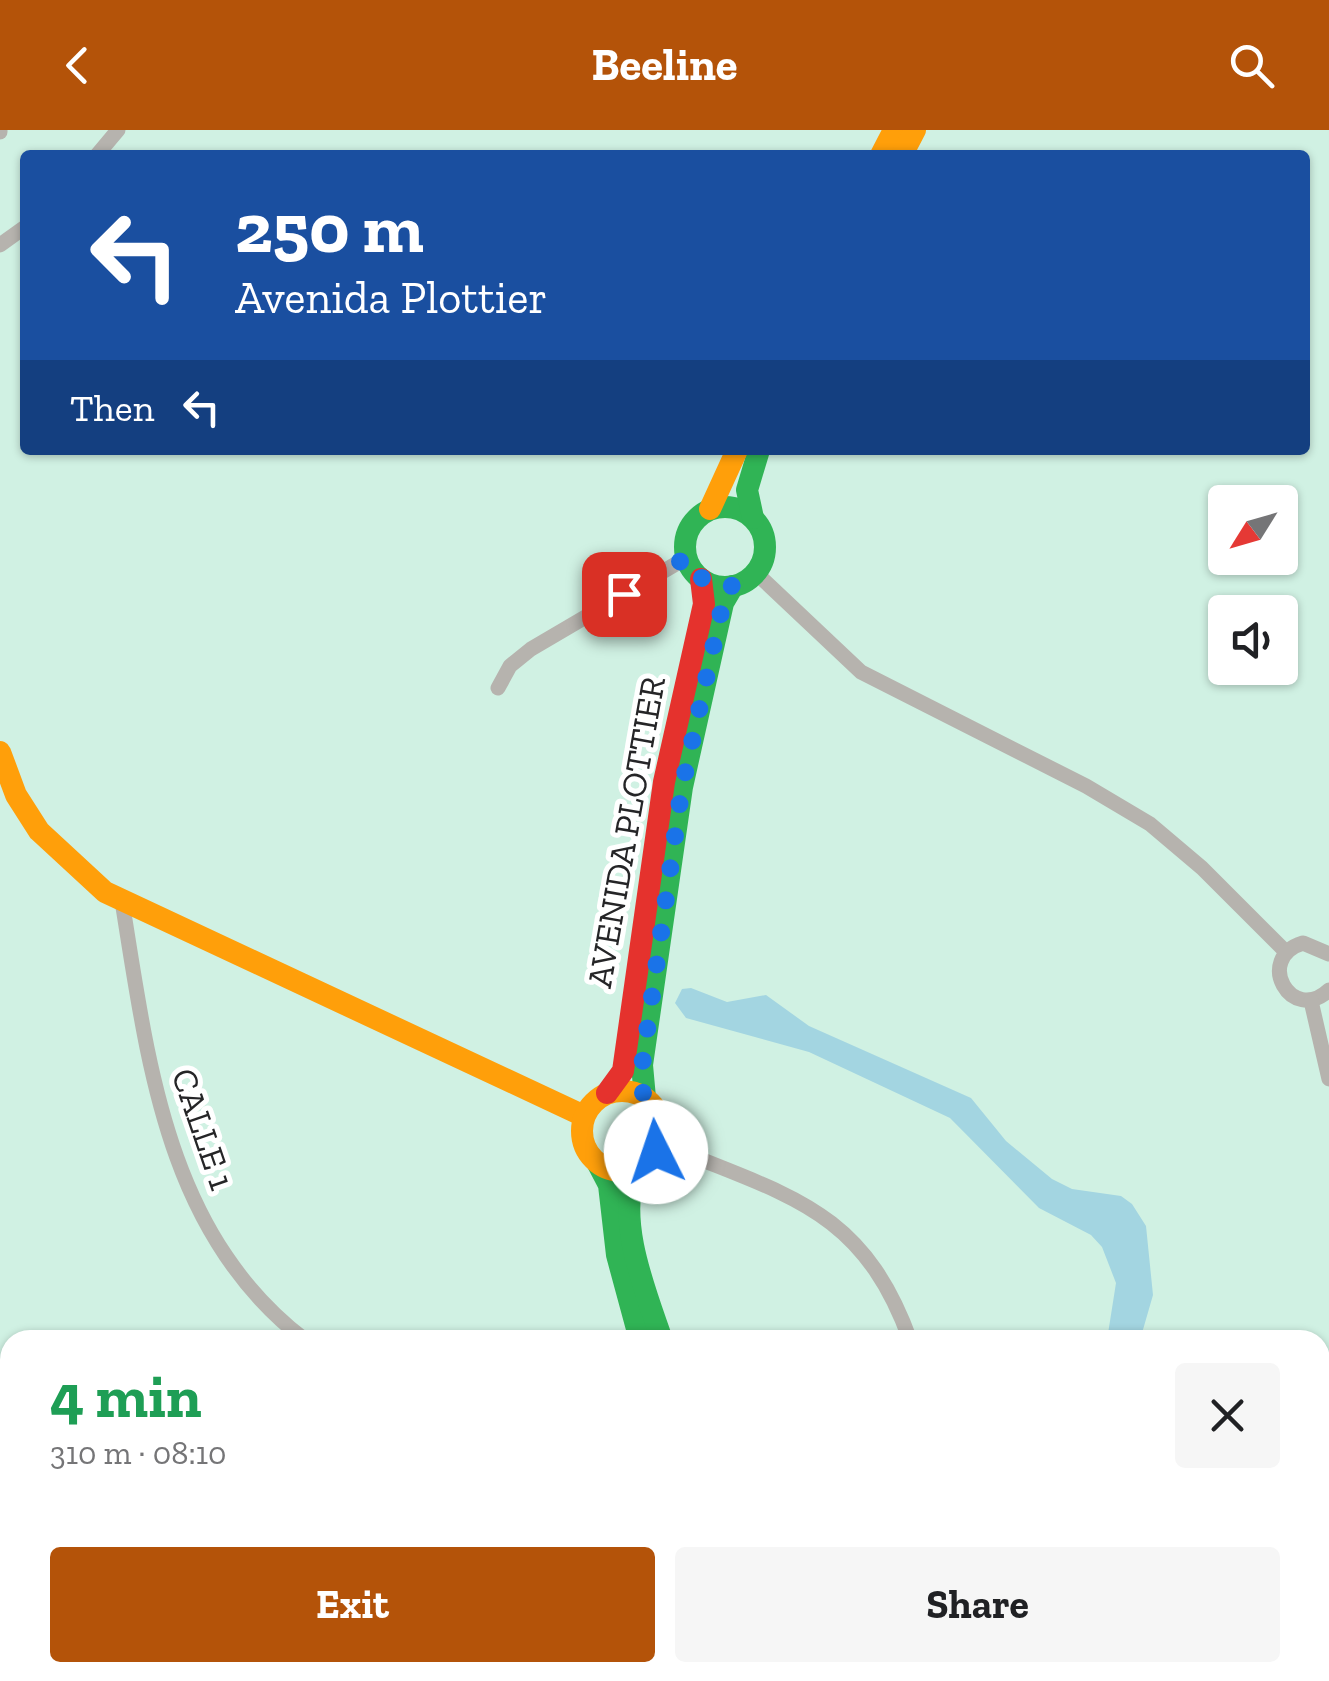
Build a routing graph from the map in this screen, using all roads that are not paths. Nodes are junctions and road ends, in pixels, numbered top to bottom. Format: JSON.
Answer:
{"nodes":[{"id":1,"x":118,"y":130,"type":"edge"},
{"id":2,"x":101,"y":150,"type":"edge"},
{"id":3,"x":734,"y":455,"type":"edge"},
{"id":4,"x":758,"y":455,"type":"edge"},
{"id":5,"x":710,"y":509,"type":"junction"},
{"id":6,"x":753,"y":518,"type":"junction"},
{"id":7,"x":686,"y":558,"type":"junction"},
{"id":8,"x":756,"y":573,"type":"junction"},
{"id":9,"x":701,"y":579,"type":"junction"},
{"id":10,"x":733,"y":586,"type":"junction"},
{"id":11,"x":498,"y":688,"type":"dead end"},
{"id":12,"x":0,"y":752,"type":"edge"},
{"id":13,"x":122,"y":901,"type":"junction"},
{"id":14,"x":1286,"y":952,"type":"junction"},
{"id":15,"x":1329,"y":954,"type":"edge"},
{"id":16,"x":1329,"y":990,"type":"edge"},
{"id":17,"x":1311,"y":1001,"type":"junction"},
{"id":18,"x":1329,"y":1079,"type":"edge"},
{"id":19,"x":607,"y":1093,"type":"junction"},
{"id":20,"x":645,"y":1098,"type":"junction"},
{"id":21,"x":584,"y":1116,"type":"junction"},
{"id":22,"x":661,"y":1143,"type":"junction"},
{"id":23,"x":598,"y":1164,"type":"junction"},
{"id":24,"x":636,"y":1169,"type":"junction"},
{"id":25,"x":293,"y":1330,"type":"edge"},
{"id":26,"x":637,"y":1330,"type":"edge"},
{"id":27,"x":659,"y":1330,"type":"edge"},
{"id":28,"x":905,"y":1330,"type":"edge"}],
"edges":[{"from":1,"to":2,"type":"street"},
{"from":3,"to":5,"type":"street"},
{"from":4,"to":6,"type":"street"},
{"from":5,"to":6,"type":"street"},
{"from":5,"to":7,"type":"street"},
{"from":6,"to":8,"type":"street"},
{"from":7,"to":9,"type":"street"},
{"from":7,"to":11,"type":"street"},
{"from":8,"to":10,"type":"street"},
{"from":8,"to":14,"type":"street"},
{"from":9,"to":10,"type":"street"},
{"from":9,"to":19,"type":"street","name":"AVENIDA PLOTTIER"},
{"from":10,"to":20,"type":"street","name":"AVENIDA PLOTTIER"},
{"from":12,"to":13,"type":"street"},
{"from":13,"to":21,"type":"street"},
{"from":13,"to":25,"type":"street","name":"CALLE 1"},
{"from":14,"to":15,"type":"street"},
{"from":14,"to":17,"type":"street"},
{"from":16,"to":17,"type":"street"},
{"from":17,"to":18,"type":"street"},
{"from":19,"to":20,"type":"street"},
{"from":19,"to":21,"type":"street","name":"AVENIDA PLOTTIER"},
{"from":20,"to":22,"type":"street","name":"AVENIDA PLOTTIER"},
{"from":21,"to":23,"type":"street"},
{"from":22,"to":24,"type":"street"},
{"from":22,"to":28,"type":"street"},
{"from":23,"to":24,"type":"street"},
{"from":23,"to":26,"type":"street"},
{"from":24,"to":27,"type":"street"}]}
